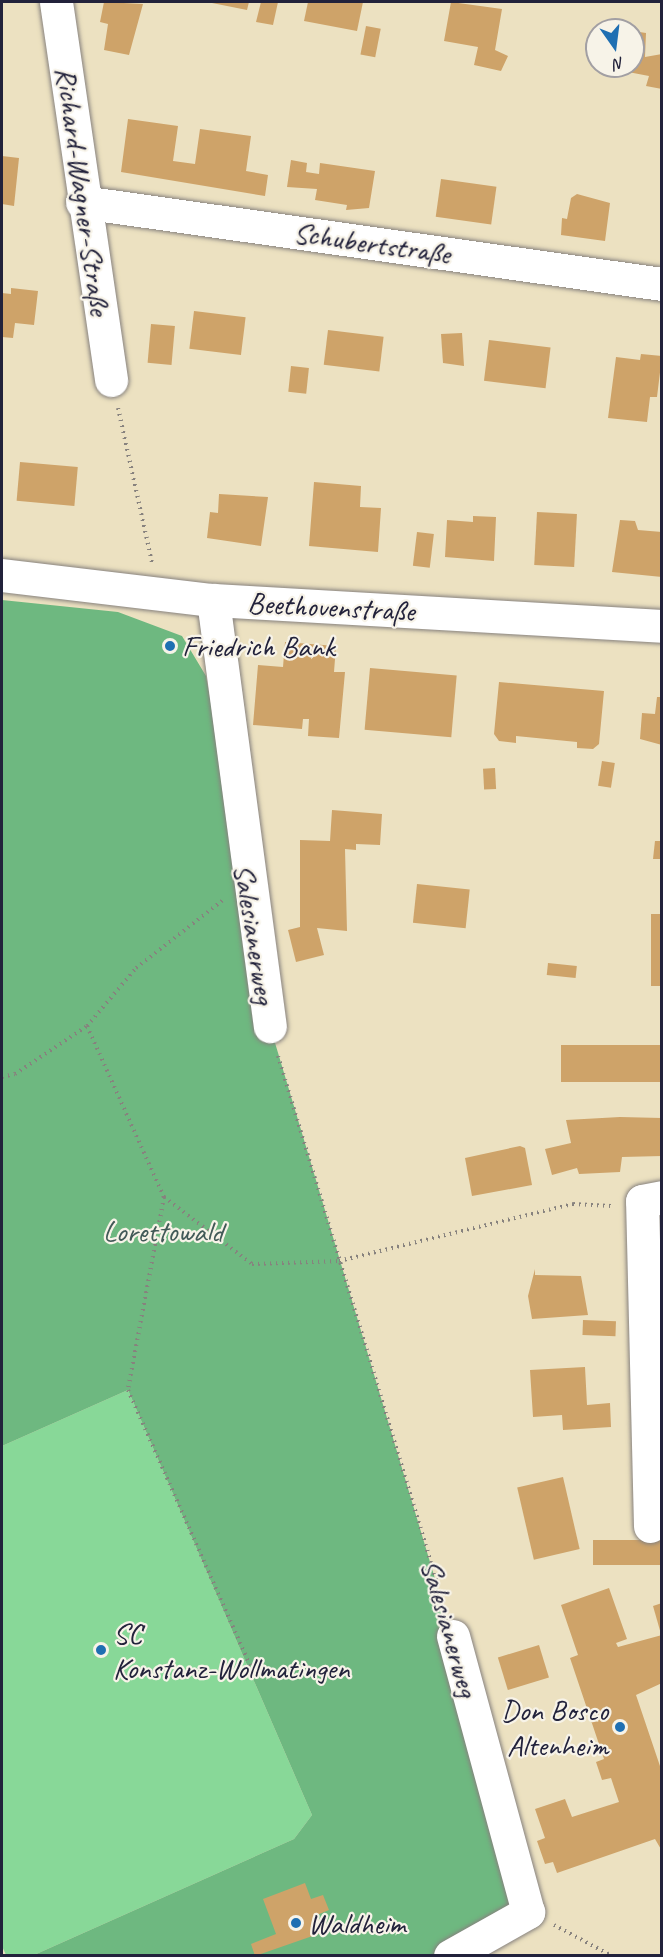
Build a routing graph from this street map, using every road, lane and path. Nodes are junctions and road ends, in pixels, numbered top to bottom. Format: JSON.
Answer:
{"nodes":[{"id":1,"x":56,"y":2,"type":"edge"},
{"id":2,"x":82,"y":202,"type":"junction"},
{"id":3,"x":662,"y":284,"type":"edge"},
{"id":4,"x":111,"y":380,"type":"joint"},
{"id":5,"x":2,"y":575,"type":"edge"},
{"id":6,"x":165,"y":596,"type":"junction"},
{"id":7,"x":213,"y":600,"type":"junction"},
{"id":8,"x":662,"y":626,"type":"edge"},
{"id":9,"x":246,"y":882,"type":"junction"},
{"id":10,"x":87,"y":1026,"type":"junction"},
{"id":11,"x":270,"y":1026,"type":"joint"},
{"id":12,"x":2,"y":1077,"type":"edge"},
{"id":13,"x":164,"y":1197,"type":"junction"},
{"id":14,"x":652,"y":1199,"type":"edge"},
{"id":15,"x":339,"y":1261,"type":"junction"},
{"id":16,"x":650,"y":1526,"type":"dead end"},
{"id":17,"x":453,"y":1636,"type":"joint"},
{"id":18,"x":254,"y":1674,"type":"dead end"},
{"id":19,"x":528,"y":1912,"type":"junction"},
{"id":20,"x":450,"y":1956,"type":"edge"},
{"id":21,"x":612,"y":1956,"type":"edge"}],
"edges":[{"from":1,"to":2,"type":"street","name":"Richard-Wagner-Straße"},
{"from":2,"to":3,"type":"street","name":"Schubertstraße"},
{"from":2,"to":4,"type":"street","name":"Richard-Wagner-Straße"},
{"from":4,"to":6,"type":"path"},
{"from":5,"to":6,"type":"street","name":"Beethovenstraße"},
{"from":6,"to":7,"type":"street","name":"Beethovenstraße"},
{"from":7,"to":8,"type":"street","name":"Beethovenstraße"},
{"from":7,"to":9,"type":"street","name":"Salesianerweg"},
{"from":9,"to":10,"type":"path"},
{"from":9,"to":11,"type":"street","name":"Salesianerweg"},
{"from":10,"to":12,"type":"path"},
{"from":10,"to":13,"type":"path"},
{"from":11,"to":15,"type":"path","name":"Salesianerweg"},
{"from":13,"to":15,"type":"path"},
{"from":13,"to":18,"type":"path"},
{"from":14,"to":15,"type":"path"},
{"from":14,"to":16,"type":"street"},
{"from":15,"to":17,"type":"path","name":"Salesianerweg"},
{"from":17,"to":19,"type":"street","name":"Salesianerweg"},
{"from":19,"to":20,"type":"street"},
{"from":19,"to":21,"type":"path"}]}
